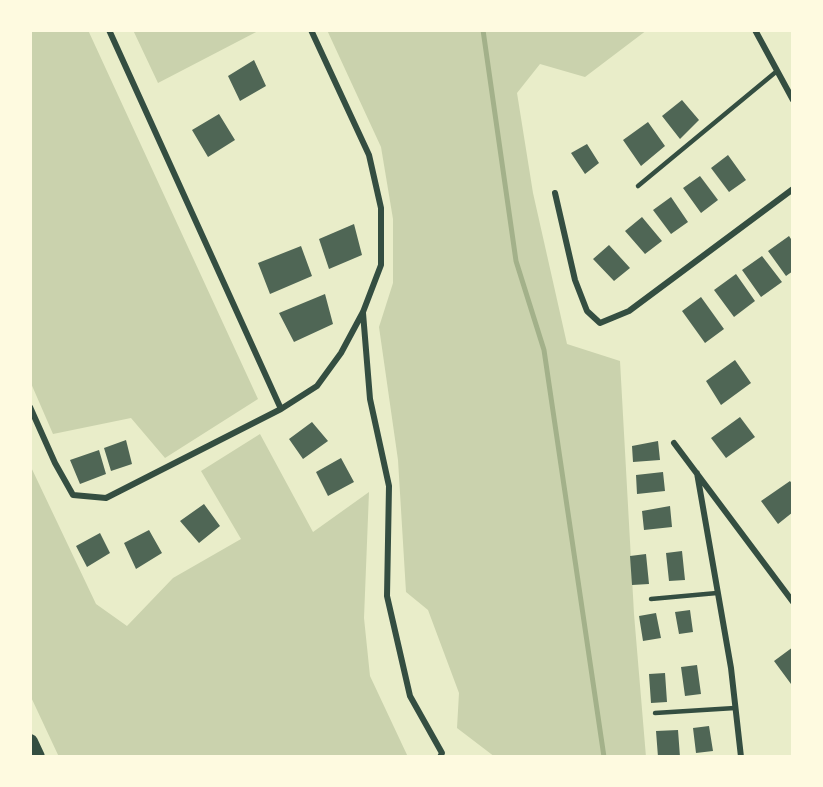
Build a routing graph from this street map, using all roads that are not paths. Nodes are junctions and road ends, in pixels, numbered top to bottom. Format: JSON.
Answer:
{"nodes":[{"id":1,"x":109,"y":30,"type":"edge"},
{"id":2,"x":310,"y":30,"type":"edge"},
{"id":3,"x":755,"y":30,"type":"edge"},
{"id":4,"x":777,"y":71,"type":"junction"},
{"id":5,"x":793,"y":100,"type":"edge"},
{"id":6,"x":638,"y":186,"type":"dead end"},
{"id":7,"x":793,"y":189,"type":"edge"},
{"id":8,"x":555,"y":193,"type":"dead end"},
{"id":9,"x":363,"y":312,"type":"junction"},
{"id":10,"x":30,"y":407,"type":"edge"},
{"id":11,"x":281,"y":409,"type":"junction"},
{"id":12,"x":674,"y":443,"type":"dead end"},
{"id":13,"x":697,"y":473,"type":"junction"},
{"id":14,"x":717,"y":593,"type":"junction"},
{"id":15,"x":651,"y":599,"type":"dead end"},
{"id":16,"x":793,"y":602,"type":"edge"},
{"id":17,"x":735,"y":708,"type":"junction"},
{"id":18,"x":655,"y":713,"type":"dead end"},
{"id":19,"x":30,"y":742,"type":"edge"},
{"id":20,"x":37,"y":757,"type":"edge"},
{"id":21,"x":440,"y":757,"type":"edge"},
{"id":22,"x":741,"y":757,"type":"edge"}],
"edges":[{"from":1,"to":11,"type":"street"},
{"from":2,"to":9,"type":"street"},
{"from":3,"to":4,"type":"street"},
{"from":4,"to":5,"type":"street"},
{"from":4,"to":6,"type":"lane"},
{"from":7,"to":8,"type":"street"},
{"from":9,"to":11,"type":"street"},
{"from":9,"to":21,"type":"street"},
{"from":10,"to":11,"type":"street"},
{"from":12,"to":13,"type":"street"},
{"from":13,"to":14,"type":"street"},
{"from":13,"to":16,"type":"street"},
{"from":14,"to":15,"type":"lane"},
{"from":14,"to":17,"type":"street"},
{"from":17,"to":18,"type":"lane"},
{"from":17,"to":22,"type":"street"},
{"from":19,"to":20,"type":"highway"}]}
